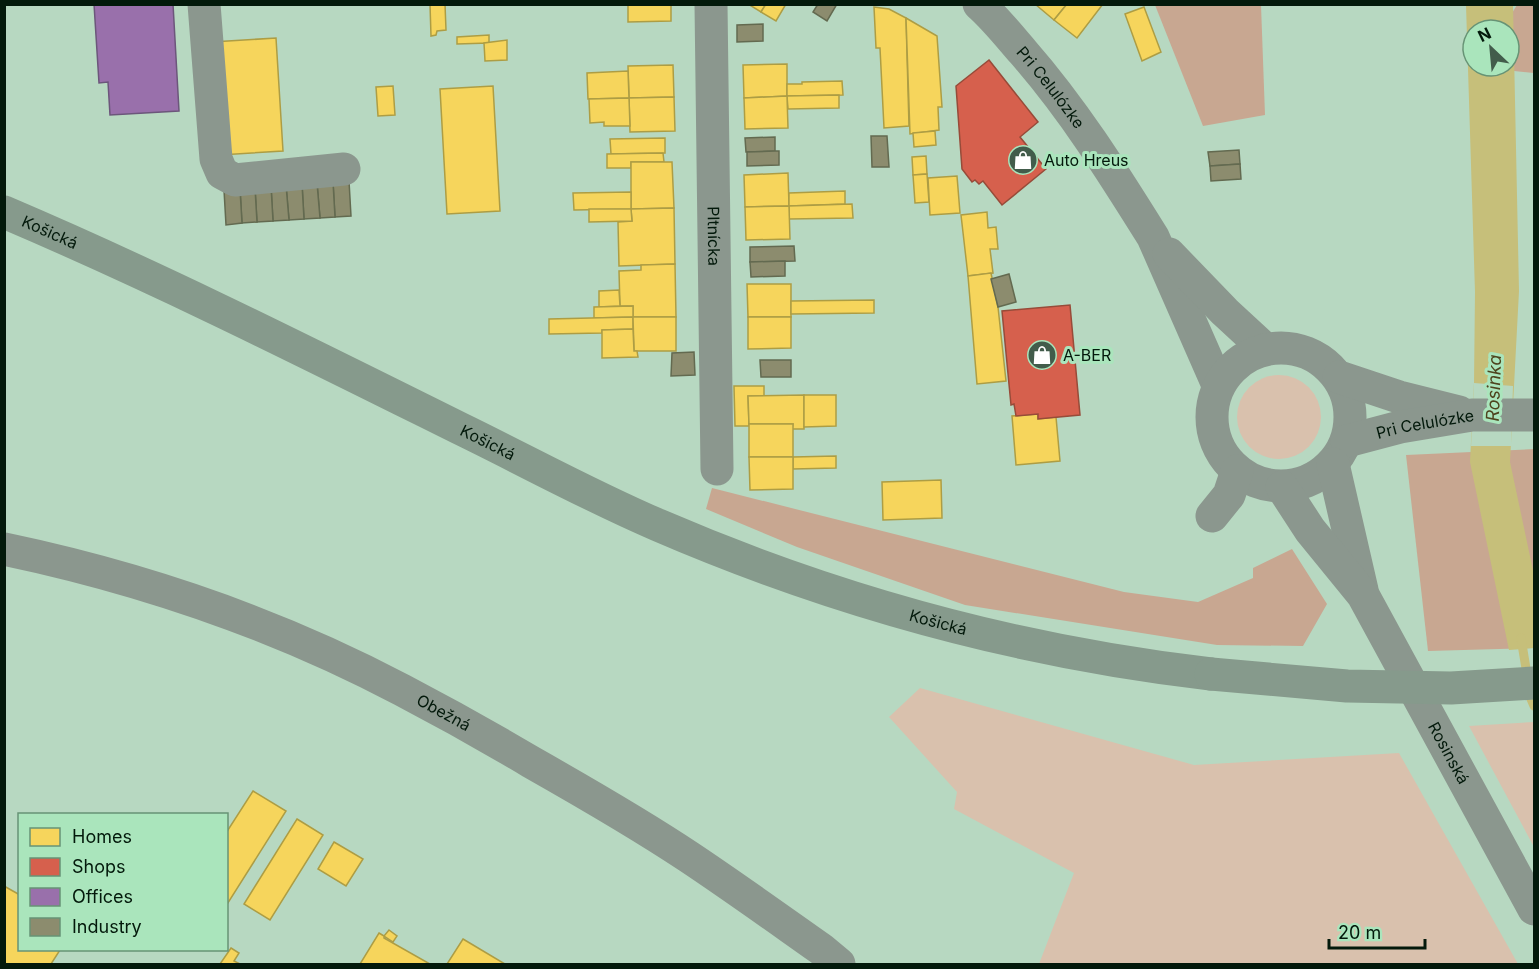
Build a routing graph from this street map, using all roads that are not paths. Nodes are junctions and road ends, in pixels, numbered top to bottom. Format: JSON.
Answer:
{"nodes":[{"id":1,"x":204,"y":4,"type":"edge"},
{"id":2,"x":711,"y":4,"type":"edge"},
{"id":3,"x":979,"y":4,"type":"edge"},
{"id":4,"x":344,"y":169,"type":"dead end"},
{"id":5,"x":4,"y":212,"type":"edge"},
{"id":6,"x":1153,"y":237,"type":"junction"},
{"id":7,"x":1265,"y":349,"type":"junction"},
{"id":8,"x":1339,"y":377,"type":"junction"},
{"id":9,"x":1218,"y":385,"type":"junction"},
{"id":10,"x":1472,"y":415,"type":"junction"},
{"id":11,"x":1523,"y":415,"type":"edge"},
{"id":12,"x":1340,"y":453,"type":"junction"},
{"id":13,"x":717,"y":469,"type":"dead end"},
{"id":14,"x":1237,"y":471,"type":"junction"},
{"id":15,"x":1282,"y":487,"type":"junction"},
{"id":16,"x":1212,"y":516,"type":"dead end"},
{"id":17,"x":4,"y":549,"type":"edge"},
{"id":18,"x":1363,"y":595,"type":"junction"},
{"id":19,"x":1534,"y":683,"type":"edge"},
{"id":20,"x":1534,"y":909,"type":"edge"},
{"id":21,"x":839,"y":964,"type":"edge"}],
"edges":[{"from":1,"to":4,"type":"street"},
{"from":2,"to":13,"type":"street","name":"Pltnícka"},
{"from":3,"to":6,"type":"street","name":"Pri Celulózke"},
{"from":5,"to":19,"type":"main road","name":"Košická","bridge":true},
{"from":6,"to":7,"type":"street","name":"Pri Celulózke"},
{"from":6,"to":9,"type":"street","name":"Pri Celulózke"},
{"from":7,"to":8,"type":"street","name":"Pri Celulózke"},
{"from":7,"to":9,"type":"street","name":"Pri Celulózke"},
{"from":8,"to":10,"type":"street","name":"Pri Celulózke"},
{"from":8,"to":12,"type":"street","name":"Pri Celulózke"},
{"from":9,"to":14,"type":"street","name":"Pri Celulózke"},
{"from":10,"to":11,"type":"street"},
{"from":10,"to":12,"type":"street","name":"Pri Celulózke"},
{"from":12,"to":15,"type":"street","name":"Pri Celulózke"},
{"from":12,"to":18,"type":"street","name":"Rosinská"},
{"from":14,"to":15,"type":"street","name":"Pri Celulózke"},
{"from":14,"to":16,"type":"street"},
{"from":15,"to":18,"type":"street","name":"Rosinská"},
{"from":17,"to":21,"type":"street","name":"Obežná"},
{"from":18,"to":20,"type":"street","name":"Rosinská"}]}
